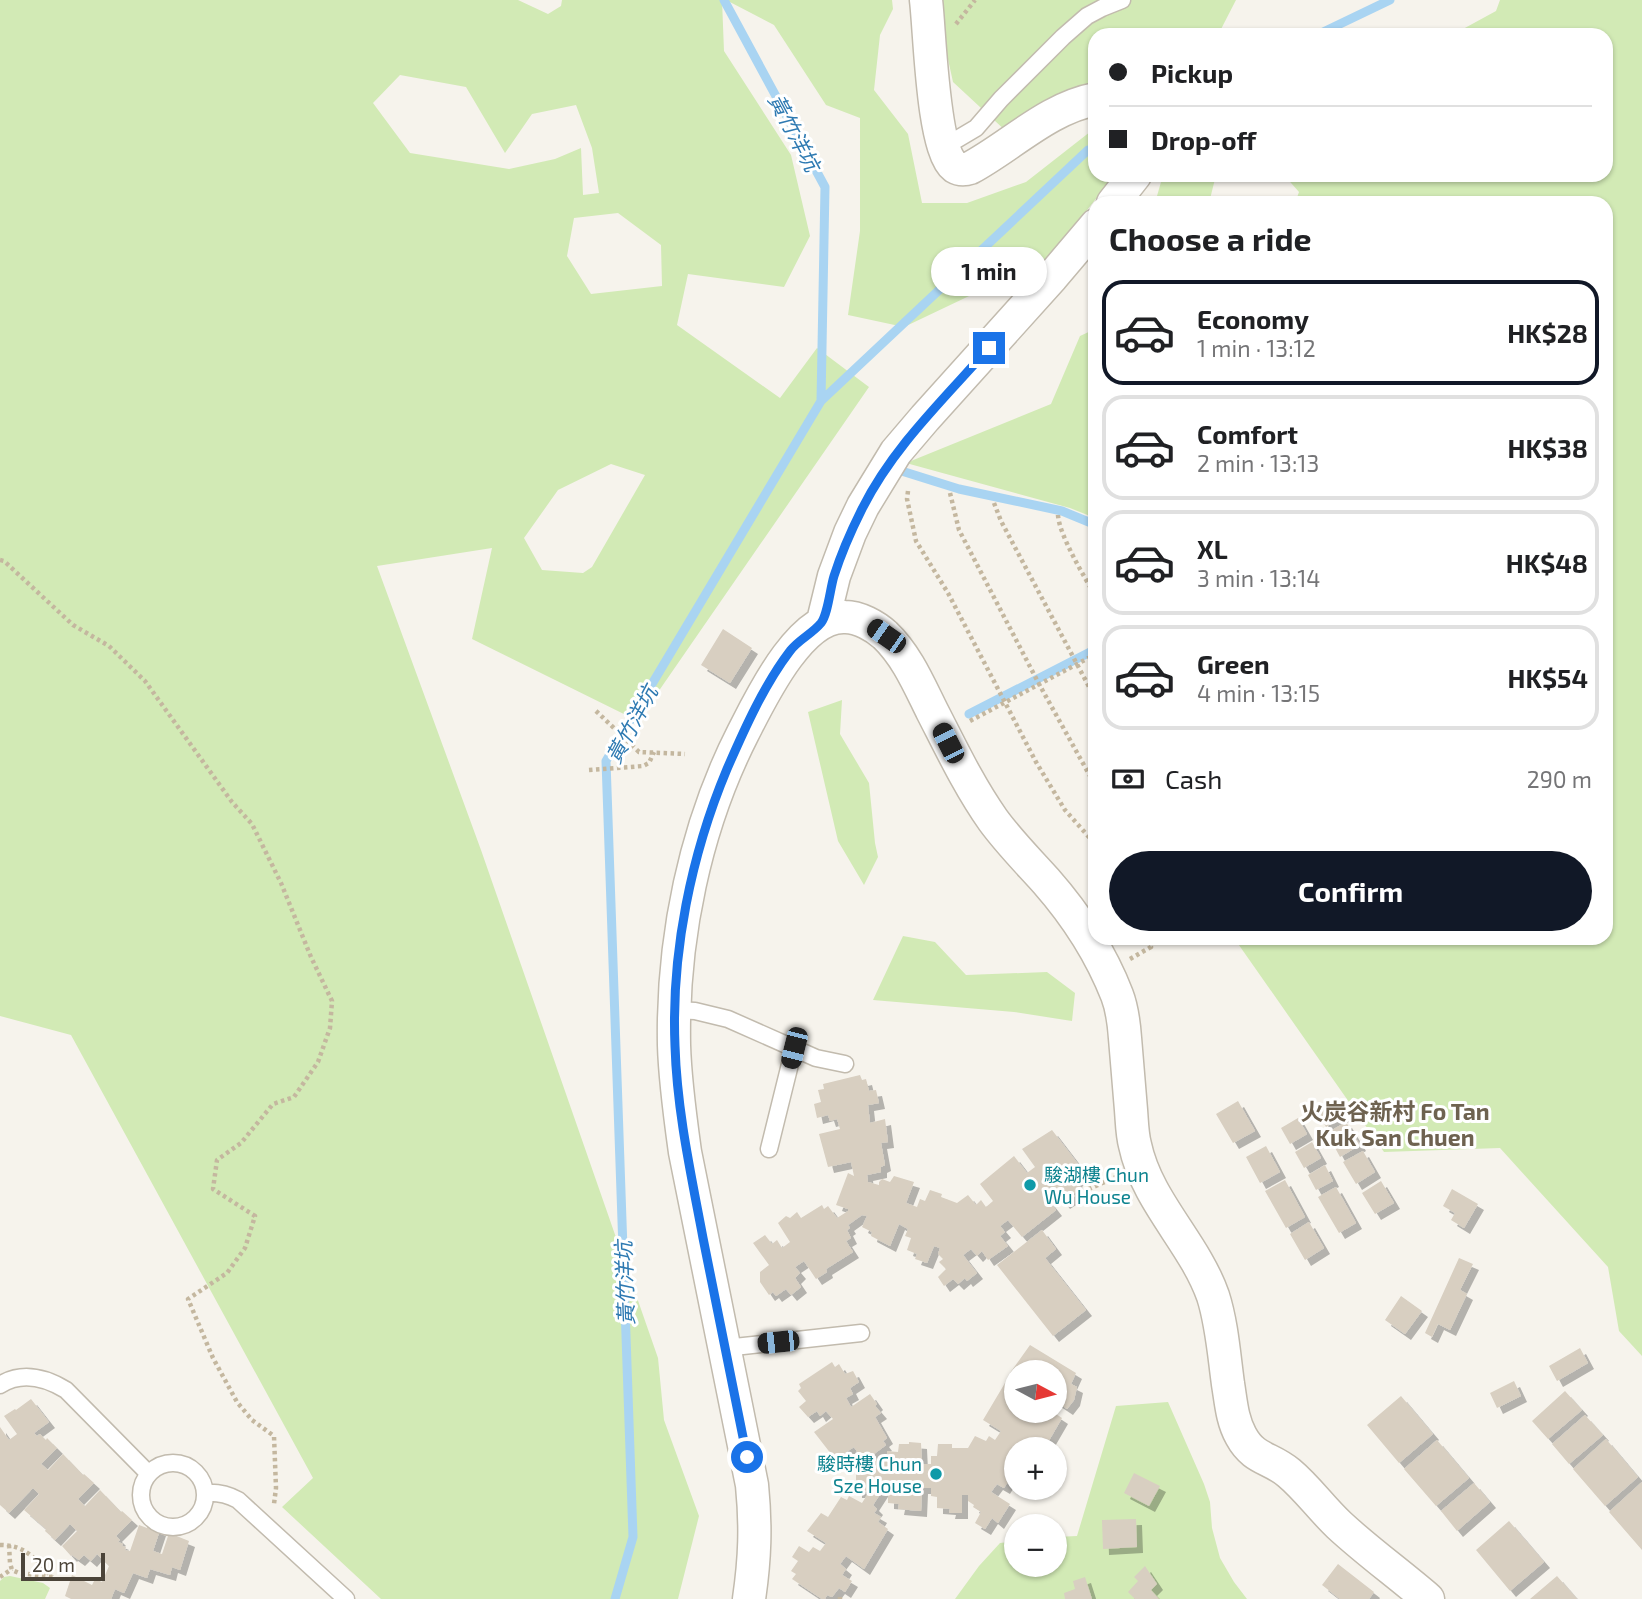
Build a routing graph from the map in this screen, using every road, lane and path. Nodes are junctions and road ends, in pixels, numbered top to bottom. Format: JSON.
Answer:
{"nodes":[{"id":1,"x":926,"y":0,"type":"edge"},
{"id":2,"x":1122,"y":0,"type":"edge"},
{"id":3,"x":1088,"y":101,"type":"edge"},
{"id":4,"x":944,"y":148,"type":"junction"},
{"id":5,"x":1130,"y":182,"type":"edge"},
{"id":6,"x":1118,"y":196,"type":"edge"},
{"id":7,"x":1088,"y":235,"type":"edge"},
{"id":8,"x":908,"y":487,"type":"dead end"},
{"id":9,"x":950,"y":493,"type":"dead end"},
{"id":10,"x":995,"y":503,"type":"dead end"},
{"id":11,"x":1058,"y":515,"type":"dead end"},
{"id":12,"x":0,"y":560,"type":"edge"},
{"id":13,"x":1088,"y":582,"type":"edge"},
{"id":14,"x":823,"y":621,"type":"junction"},
{"id":15,"x":1088,"y":658,"type":"edge"},
{"id":16,"x":1076,"y":664,"type":"junction"},
{"id":17,"x":1039,"y":684,"type":"junction"},
{"id":18,"x":1088,"y":685,"type":"edge"},
{"id":19,"x":1004,"y":703,"type":"junction"},
{"id":20,"x":596,"y":711,"type":"dead end"},
{"id":21,"x":965,"y":724,"type":"dead end"},
{"id":22,"x":654,"y":752,"type":"junction"},
{"id":23,"x":685,"y":754,"type":"dead end"},
{"id":24,"x":589,"y":770,"type":"dead end"},
{"id":25,"x":1088,"y":772,"type":"edge"},
{"id":26,"x":1088,"y":836,"type":"edge"},
{"id":27,"x":1088,"y":938,"type":"edge"},
{"id":28,"x":1092,"y":945,"type":"edge"},
{"id":29,"x":1150,"y":945,"type":"edge"},
{"id":30,"x":1126,"y":961,"type":"dead end"},
{"id":31,"x":675,"y":1010,"type":"junction"},
{"id":32,"x":794,"y":1048,"type":"junction"},
{"id":33,"x":845,"y":1064,"type":"dead end"},
{"id":34,"x":769,"y":1149,"type":"dead end"},
{"id":35,"x":1121,"y":1175,"type":"dead end"},
{"id":36,"x":1082,"y":1192,"type":"dead end"},
{"id":37,"x":861,"y":1333,"type":"dead end"},
{"id":38,"x":725,"y":1348,"type":"junction"},
{"id":39,"x":0,"y":1385,"type":"edge"},
{"id":40,"x":149,"y":1474,"type":"junction"},
{"id":41,"x":205,"y":1493,"type":"junction"},
{"id":42,"x":274,"y":1508,"type":"dead end"},
{"id":43,"x":0,"y":1545,"type":"edge"},
{"id":44,"x":9,"y":1545,"type":"junction"},
{"id":45,"x":12,"y":1569,"type":"junction"},
{"id":46,"x":0,"y":1577,"type":"edge"},
{"id":47,"x":346,"y":1599,"type":"edge"},
{"id":48,"x":749,"y":1599,"type":"edge"},
{"id":49,"x":1429,"y":1599,"type":"edge"}],
"edges":[{"from":1,"to":4,"type":"street"},
{"from":2,"to":4,"type":"lane"},
{"from":3,"to":4,"type":"street"},
{"from":5,"to":6,"type":"street"},
{"from":7,"to":14,"type":"street"},
{"from":8,"to":19,"type":"path"},
{"from":9,"to":17,"type":"path"},
{"from":10,"to":16,"type":"path"},
{"from":11,"to":13,"type":"path"},
{"from":12,"to":42,"type":"path"},
{"from":14,"to":27,"type":"street"},
{"from":14,"to":31,"type":"street"},
{"from":15,"to":16,"type":"path"},
{"from":16,"to":17,"type":"path"},
{"from":16,"to":18,"type":"path"},
{"from":17,"to":19,"type":"path"},
{"from":17,"to":25,"type":"path"},
{"from":19,"to":21,"type":"path"},
{"from":19,"to":26,"type":"path"},
{"from":20,"to":22,"type":"path"},
{"from":22,"to":23,"type":"path"},
{"from":22,"to":24,"type":"path"},
{"from":28,"to":49,"type":"street"},
{"from":29,"to":30,"type":"path"},
{"from":31,"to":32,"type":"lane"},
{"from":31,"to":38,"type":"street"},
{"from":32,"to":33,"type":"lane"},
{"from":32,"to":34,"type":"lane"},
{"from":35,"to":36,"type":"path"},
{"from":37,"to":38,"type":"lane"},
{"from":38,"to":48,"type":"street"},
{"from":39,"to":40,"type":"lane"},
{"from":40,"to":41,"type":"lane"},
{"from":40,"to":41,"type":"lane"},
{"from":41,"to":47,"type":"lane"},
{"from":43,"to":44,"type":"path"},
{"from":44,"to":45,"type":"path"},
{"from":44,"to":45,"type":"path"},
{"from":45,"to":46,"type":"path"}]}
